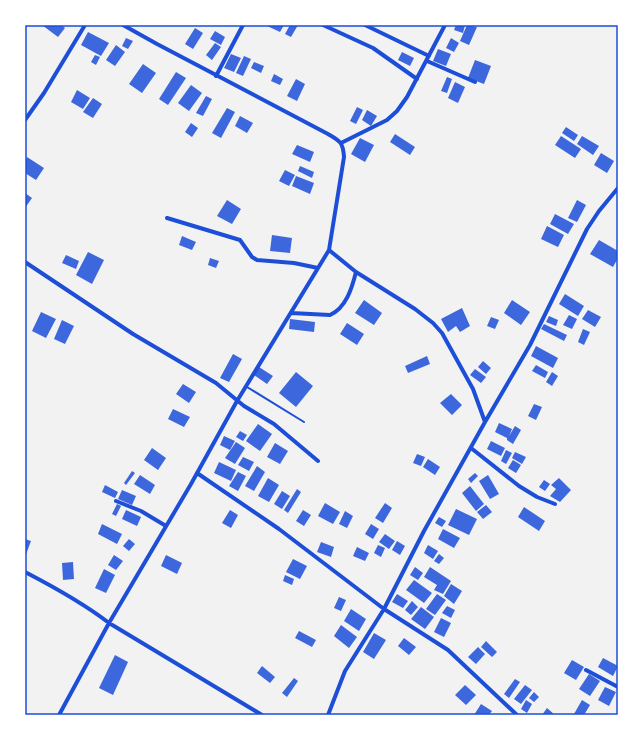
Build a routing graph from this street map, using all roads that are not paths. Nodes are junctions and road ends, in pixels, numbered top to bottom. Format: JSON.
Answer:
{"nodes":[{"id":1,"x":85,"y":25,"type":"edge"},
{"id":2,"x":123,"y":25,"type":"edge"},
{"id":3,"x":243,"y":25,"type":"edge"},
{"id":4,"x":323,"y":25,"type":"edge"},
{"id":5,"x":365,"y":25,"type":"edge"},
{"id":6,"x":446,"y":25,"type":"edge"},
{"id":7,"x":429,"y":56,"type":"junction"},
{"id":8,"x":427,"y":61,"type":"junction"},
{"id":9,"x":216,"y":76,"type":"junction"},
{"id":10,"x":417,"y":79,"type":"junction"},
{"id":11,"x":475,"y":82,"type":"dead end"},
{"id":12,"x":25,"y":120,"type":"edge"},
{"id":13,"x":341,"y":143,"type":"junction"},
{"id":14,"x":618,"y":188,"type":"edge"},
{"id":15,"x":167,"y":218,"type":"dead end"},
{"id":16,"x":330,"y":250,"type":"junction"},
{"id":17,"x":25,"y":262,"type":"edge"},
{"id":18,"x":318,"y":268,"type":"junction"},
{"id":19,"x":356,"y":272,"type":"junction"},
{"id":20,"x":291,"y":313,"type":"junction"},
{"id":21,"x":246,"y":386,"type":"junction"},
{"id":22,"x":237,"y":401,"type":"junction"},
{"id":23,"x":304,"y":422,"type":"dead end"},
{"id":24,"x":485,"y":422,"type":"junction"},
{"id":25,"x":471,"y":448,"type":"junction"},
{"id":26,"x":318,"y":461,"type":"dead end"},
{"id":27,"x":197,"y":473,"type":"junction"},
{"id":28,"x":116,"y":501,"type":"dead end"},
{"id":29,"x":554,"y":504,"type":"dead end"},
{"id":30,"x":166,"y":526,"type":"junction"},
{"id":31,"x":25,"y":572,"type":"edge"},
{"id":32,"x":384,"y":609,"type":"junction"},
{"id":33,"x":109,"y":623,"type":"junction"},
{"id":34,"x":586,"y":670,"type":"dead end"},
{"id":35,"x":618,"y":687,"type":"edge"},
{"id":36,"x":59,"y":715,"type":"edge"},
{"id":37,"x":262,"y":715,"type":"edge"},
{"id":38,"x":328,"y":715,"type":"edge"},
{"id":39,"x":517,"y":715,"type":"edge"}],
"edges":[{"from":1,"to":12,"type":"street"},
{"from":2,"to":9,"type":"street"},
{"from":3,"to":9,"type":"street"},
{"from":4,"to":10,"type":"street"},
{"from":5,"to":7,"type":"street"},
{"from":6,"to":7,"type":"street"},
{"from":7,"to":8,"type":"street"},
{"from":8,"to":10,"type":"street"},
{"from":8,"to":11,"type":"street"},
{"from":9,"to":13,"type":"street"},
{"from":10,"to":13,"type":"street"},
{"from":13,"to":16,"type":"street"},
{"from":14,"to":24,"type":"street"},
{"from":15,"to":18,"type":"street"},
{"from":16,"to":18,"type":"street"},
{"from":16,"to":19,"type":"street"},
{"from":17,"to":22,"type":"street"},
{"from":18,"to":20,"type":"street"},
{"from":19,"to":20,"type":"street"},
{"from":19,"to":24,"type":"street"},
{"from":20,"to":21,"type":"street"},
{"from":21,"to":22,"type":"street"},
{"from":21,"to":23,"type":"lane"},
{"from":22,"to":26,"type":"street"},
{"from":22,"to":27,"type":"street"},
{"from":24,"to":25,"type":"street"},
{"from":25,"to":29,"type":"street"},
{"from":25,"to":32,"type":"street"},
{"from":27,"to":30,"type":"street"},
{"from":27,"to":32,"type":"street"},
{"from":28,"to":30,"type":"street"},
{"from":30,"to":33,"type":"street"},
{"from":31,"to":33,"type":"street"},
{"from":32,"to":38,"type":"street"},
{"from":32,"to":39,"type":"street"},
{"from":33,"to":36,"type":"street"},
{"from":33,"to":37,"type":"street"},
{"from":34,"to":35,"type":"street"}]}
